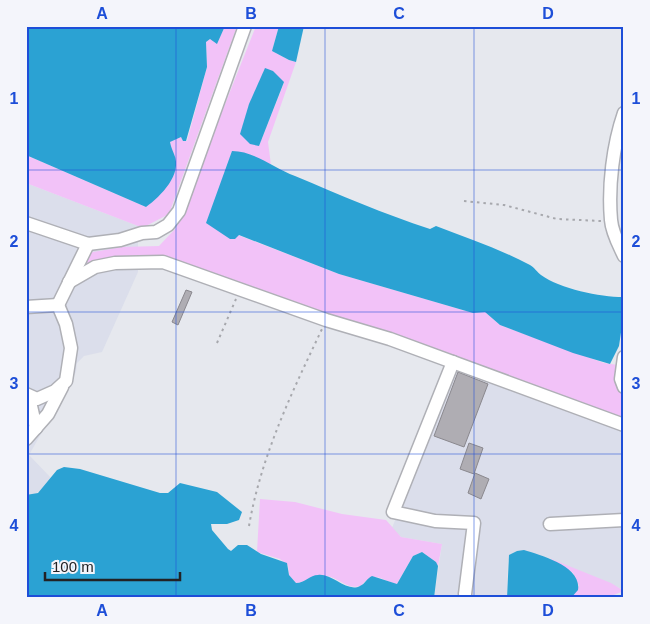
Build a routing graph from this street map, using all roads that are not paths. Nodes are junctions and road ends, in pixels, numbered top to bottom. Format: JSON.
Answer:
{"nodes":[{"id":1,"x":245,"y":26,"type":"edge"},
{"id":2,"x":624,"y":113,"type":"edge"},
{"id":3,"x":26,"y":224,"type":"edge"},
{"id":4,"x":88,"y":244,"type":"junction"},
{"id":5,"x":624,"y":256,"type":"edge"},
{"id":6,"x":69,"y":282,"type":"junction"},
{"id":7,"x":58,"y":305,"type":"junction"},
{"id":8,"x":26,"y":307,"type":"edge"},
{"id":9,"x":624,"y":357,"type":"edge"},
{"id":10,"x":453,"y":362,"type":"junction"},
{"id":11,"x":66,"y":380,"type":"junction"},
{"id":12,"x":624,"y":387,"type":"edge"},
{"id":13,"x":26,"y":395,"type":"edge"},
{"id":14,"x":624,"y":425,"type":"edge"},
{"id":15,"x":36,"y":428,"type":"junction"},
{"id":16,"x":26,"y":439,"type":"edge"},
{"id":17,"x":624,"y":520,"type":"edge"},
{"id":18,"x":550,"y":524,"type":"dead end"},
{"id":19,"x":465,"y":594,"type":"dead end"}],
"edges":[{"from":1,"to":4,"type":"street"},
{"from":2,"to":5,"type":"street"},
{"from":3,"to":4,"type":"street"},
{"from":4,"to":6,"type":"street"},
{"from":6,"to":7,"type":"street"},
{"from":6,"to":10,"type":"street"},
{"from":7,"to":8,"type":"street"},
{"from":7,"to":11,"type":"street"},
{"from":9,"to":12,"type":"street"},
{"from":10,"to":14,"type":"street"},
{"from":10,"to":19,"type":"street"},
{"from":11,"to":13,"type":"street"},
{"from":11,"to":15,"type":"street"},
{"from":13,"to":15,"type":"street"},
{"from":15,"to":16,"type":"street"},
{"from":17,"to":18,"type":"street"}]}
